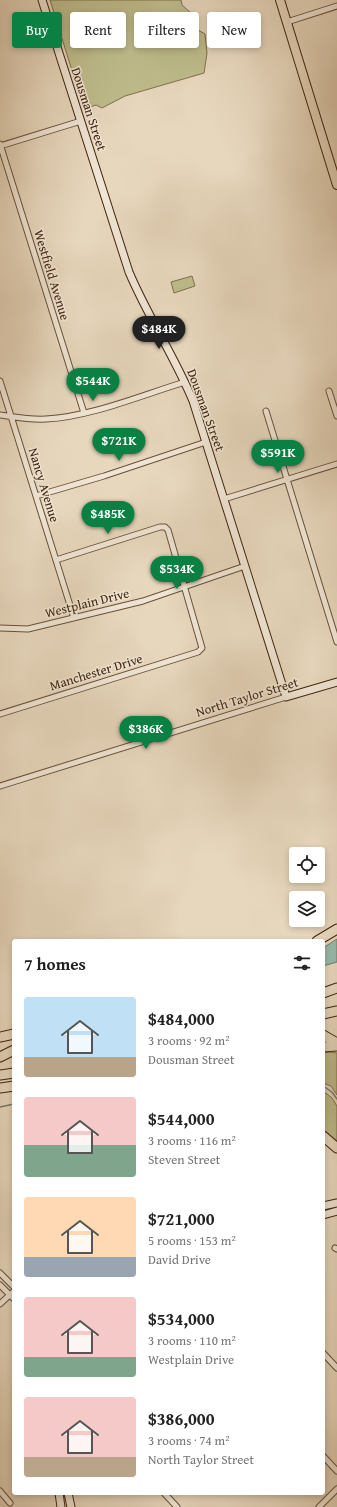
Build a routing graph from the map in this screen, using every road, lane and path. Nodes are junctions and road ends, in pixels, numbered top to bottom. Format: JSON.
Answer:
{"nodes":[{"id":1,"x":42,"y":0,"type":"edge"},
{"id":2,"x":280,"y":0,"type":"edge"},
{"id":3,"x":337,"y":6,"type":"edge"},
{"id":4,"x":287,"y":22,"type":"junction"},
{"id":5,"x":81,"y":121,"type":"junction"},
{"id":6,"x":0,"y":146,"type":"edge"},
{"id":7,"x":337,"y":185,"type":"edge"},
{"id":8,"x":0,"y":381,"type":"edge"},
{"id":9,"x":185,"y":382,"type":"junction"},
{"id":10,"x":329,"y":391,"type":"dead end"},
{"id":11,"x":266,"y":411,"type":"dead end"},
{"id":12,"x":84,"y":413,"type":"junction"},
{"id":13,"x":0,"y":415,"type":"edge"},
{"id":14,"x":11,"y":416,"type":"junction"},
{"id":15,"x":337,"y":416,"type":"edge"},
{"id":16,"x":206,"y":442,"type":"junction"},
{"id":17,"x":337,"y":464,"type":"edge"},
{"id":18,"x":288,"y":480,"type":"junction"},
{"id":19,"x":36,"y":496,"type":"junction"},
{"id":20,"x":224,"y":499,"type":"junction"},
{"id":21,"x":56,"y":560,"type":"junction"},
{"id":22,"x":245,"y":566,"type":"junction"},
{"id":23,"x":185,"y":586,"type":"junction"},
{"id":24,"x":74,"y":618,"type":"junction"},
{"id":25,"x":0,"y":628,"type":"edge"},
{"id":26,"x":337,"y":642,"type":"edge"},
{"id":27,"x":337,"y":677,"type":"edge"},
{"id":28,"x":337,"y":682,"type":"edge"},
{"id":29,"x":318,"y":687,"type":"junction"},
{"id":30,"x":286,"y":697,"type":"junction"},
{"id":31,"x":0,"y":714,"type":"edge"},
{"id":32,"x":0,"y":786,"type":"edge"},
{"id":33,"x":337,"y":929,"type":"edge"},
{"id":34,"x":320,"y":939,"type":"edge"},
{"id":35,"x":337,"y":988,"type":"edge"},
{"id":36,"x":337,"y":992,"type":"edge"},
{"id":37,"x":325,"y":993,"type":"edge"},
{"id":38,"x":325,"y":994,"type":"edge"},
{"id":39,"x":12,"y":1034,"type":"edge"},
{"id":40,"x":0,"y":1037,"type":"edge"},
{"id":41,"x":325,"y":1037,"type":"edge"},
{"id":42,"x":337,"y":1046,"type":"edge"},
{"id":43,"x":325,"y":1047,"type":"edge"},
{"id":44,"x":12,"y":1051,"type":"edge"},
{"id":45,"x":12,"y":1054,"type":"edge"},
{"id":46,"x":0,"y":1057,"type":"edge"},
{"id":47,"x":12,"y":1073,"type":"edge"},
{"id":48,"x":0,"y":1075,"type":"edge"},
{"id":49,"x":12,"y":1086,"type":"edge"},
{"id":50,"x":0,"y":1088,"type":"edge"},
{"id":51,"x":325,"y":1138,"type":"edge"},
{"id":52,"x":337,"y":1148,"type":"edge"},
{"id":53,"x":337,"y":1203,"type":"edge"},
{"id":54,"x":325,"y":1206,"type":"edge"},
{"id":55,"x":337,"y":1211,"type":"edge"},
{"id":56,"x":325,"y":1215,"type":"edge"},
{"id":57,"x":0,"y":1272,"type":"edge"},
{"id":58,"x":0,"y":1285,"type":"edge"},
{"id":59,"x":12,"y":1285,"type":"edge"},
{"id":60,"x":12,"y":1293,"type":"edge"},
{"id":61,"x":0,"y":1304,"type":"edge"},
{"id":62,"x":325,"y":1355,"type":"edge"},
{"id":63,"x":337,"y":1368,"type":"edge"},
{"id":64,"x":325,"y":1458,"type":"edge"},
{"id":65,"x":337,"y":1471,"type":"edge"},
{"id":66,"x":337,"y":1489,"type":"edge"},
{"id":67,"x":0,"y":1491,"type":"edge"},
{"id":68,"x":59,"y":1495,"type":"edge"},
{"id":69,"x":68,"y":1495,"type":"edge"},
{"id":70,"x":166,"y":1495,"type":"edge"},
{"id":71,"x":10,"y":1503,"type":"dead end"},
{"id":72,"x":61,"y":1507,"type":"edge"},
{"id":73,"x":70,"y":1507,"type":"edge"},
{"id":74,"x":177,"y":1507,"type":"edge"},
{"id":75,"x":319,"y":1507,"type":"edge"}],
"edges":[{"from":1,"to":5,"type":"street","name":"Dousman Street"},
{"from":2,"to":4,"type":"main road"},
{"from":3,"to":4,"type":"street"},
{"from":4,"to":7,"type":"main road"},
{"from":5,"to":6,"type":"street"},
{"from":5,"to":9,"type":"street","name":"Dousman Street"},
{"from":6,"to":12,"type":"street","name":"Westfield Avenue"},
{"from":8,"to":14,"type":"street","name":"Nancy Avenue"},
{"from":9,"to":12,"type":"street"},
{"from":9,"to":16,"type":"street","name":"Dousman Street"},
{"from":10,"to":15,"type":"street"},
{"from":11,"to":18,"type":"street"},
{"from":12,"to":14,"type":"street"},
{"from":13,"to":14,"type":"street"},
{"from":14,"to":19,"type":"street","name":"Nancy Avenue"},
{"from":16,"to":19,"type":"street"},
{"from":16,"to":20,"type":"street","name":"Dousman Street"},
{"from":17,"to":18,"type":"street"},
{"from":18,"to":20,"type":"street"},
{"from":18,"to":26,"type":"street"},
{"from":19,"to":21,"type":"street","name":"Nancy Avenue"},
{"from":20,"to":22,"type":"street","name":"Dousman Street"},
{"from":21,"to":23,"type":"street"},
{"from":21,"to":24,"type":"street","name":"Nancy Avenue"},
{"from":22,"to":23,"type":"street","name":"Westplain Drive"},
{"from":22,"to":30,"type":"street","name":"Dousman Street"},
{"from":23,"to":24,"type":"street","name":"Westplain Drive"},
{"from":23,"to":31,"type":"street","name":"Manchester Drive"},
{"from":24,"to":25,"type":"street","name":"Westplain Drive"},
{"from":27,"to":29,"type":"street"},
{"from":28,"to":29,"type":"street"},
{"from":29,"to":30,"type":"street","name":"North Taylor Street"},
{"from":30,"to":32,"type":"street","name":"North Taylor Street"},
{"from":33,"to":34,"type":"highway"},
{"from":35,"to":37,"type":"highway"},
{"from":36,"to":38,"type":"highway"},
{"from":39,"to":40,"type":"highway"},
{"from":41,"to":42,"type":"highway"},
{"from":42,"to":43,"type":"highway"},
{"from":44,"to":46,"type":"highway"},
{"from":45,"to":46,"type":"highway"},
{"from":47,"to":48,"type":"highway"},
{"from":49,"to":50,"type":"highway"},
{"from":51,"to":52,"type":"highway"},
{"from":53,"to":54,"type":"street"},
{"from":55,"to":56,"type":"street"},
{"from":57,"to":59,"type":"street"},
{"from":58,"to":60,"type":"street"},
{"from":60,"to":61,"type":"street"},
{"from":62,"to":63,"type":"street"},
{"from":64,"to":65,"type":"street"},
{"from":66,"to":75,"type":"street"},
{"from":67,"to":71,"type":"street"},
{"from":68,"to":72,"type":"street"},
{"from":69,"to":73,"type":"street"},
{"from":70,"to":74,"type":"street"}]}
